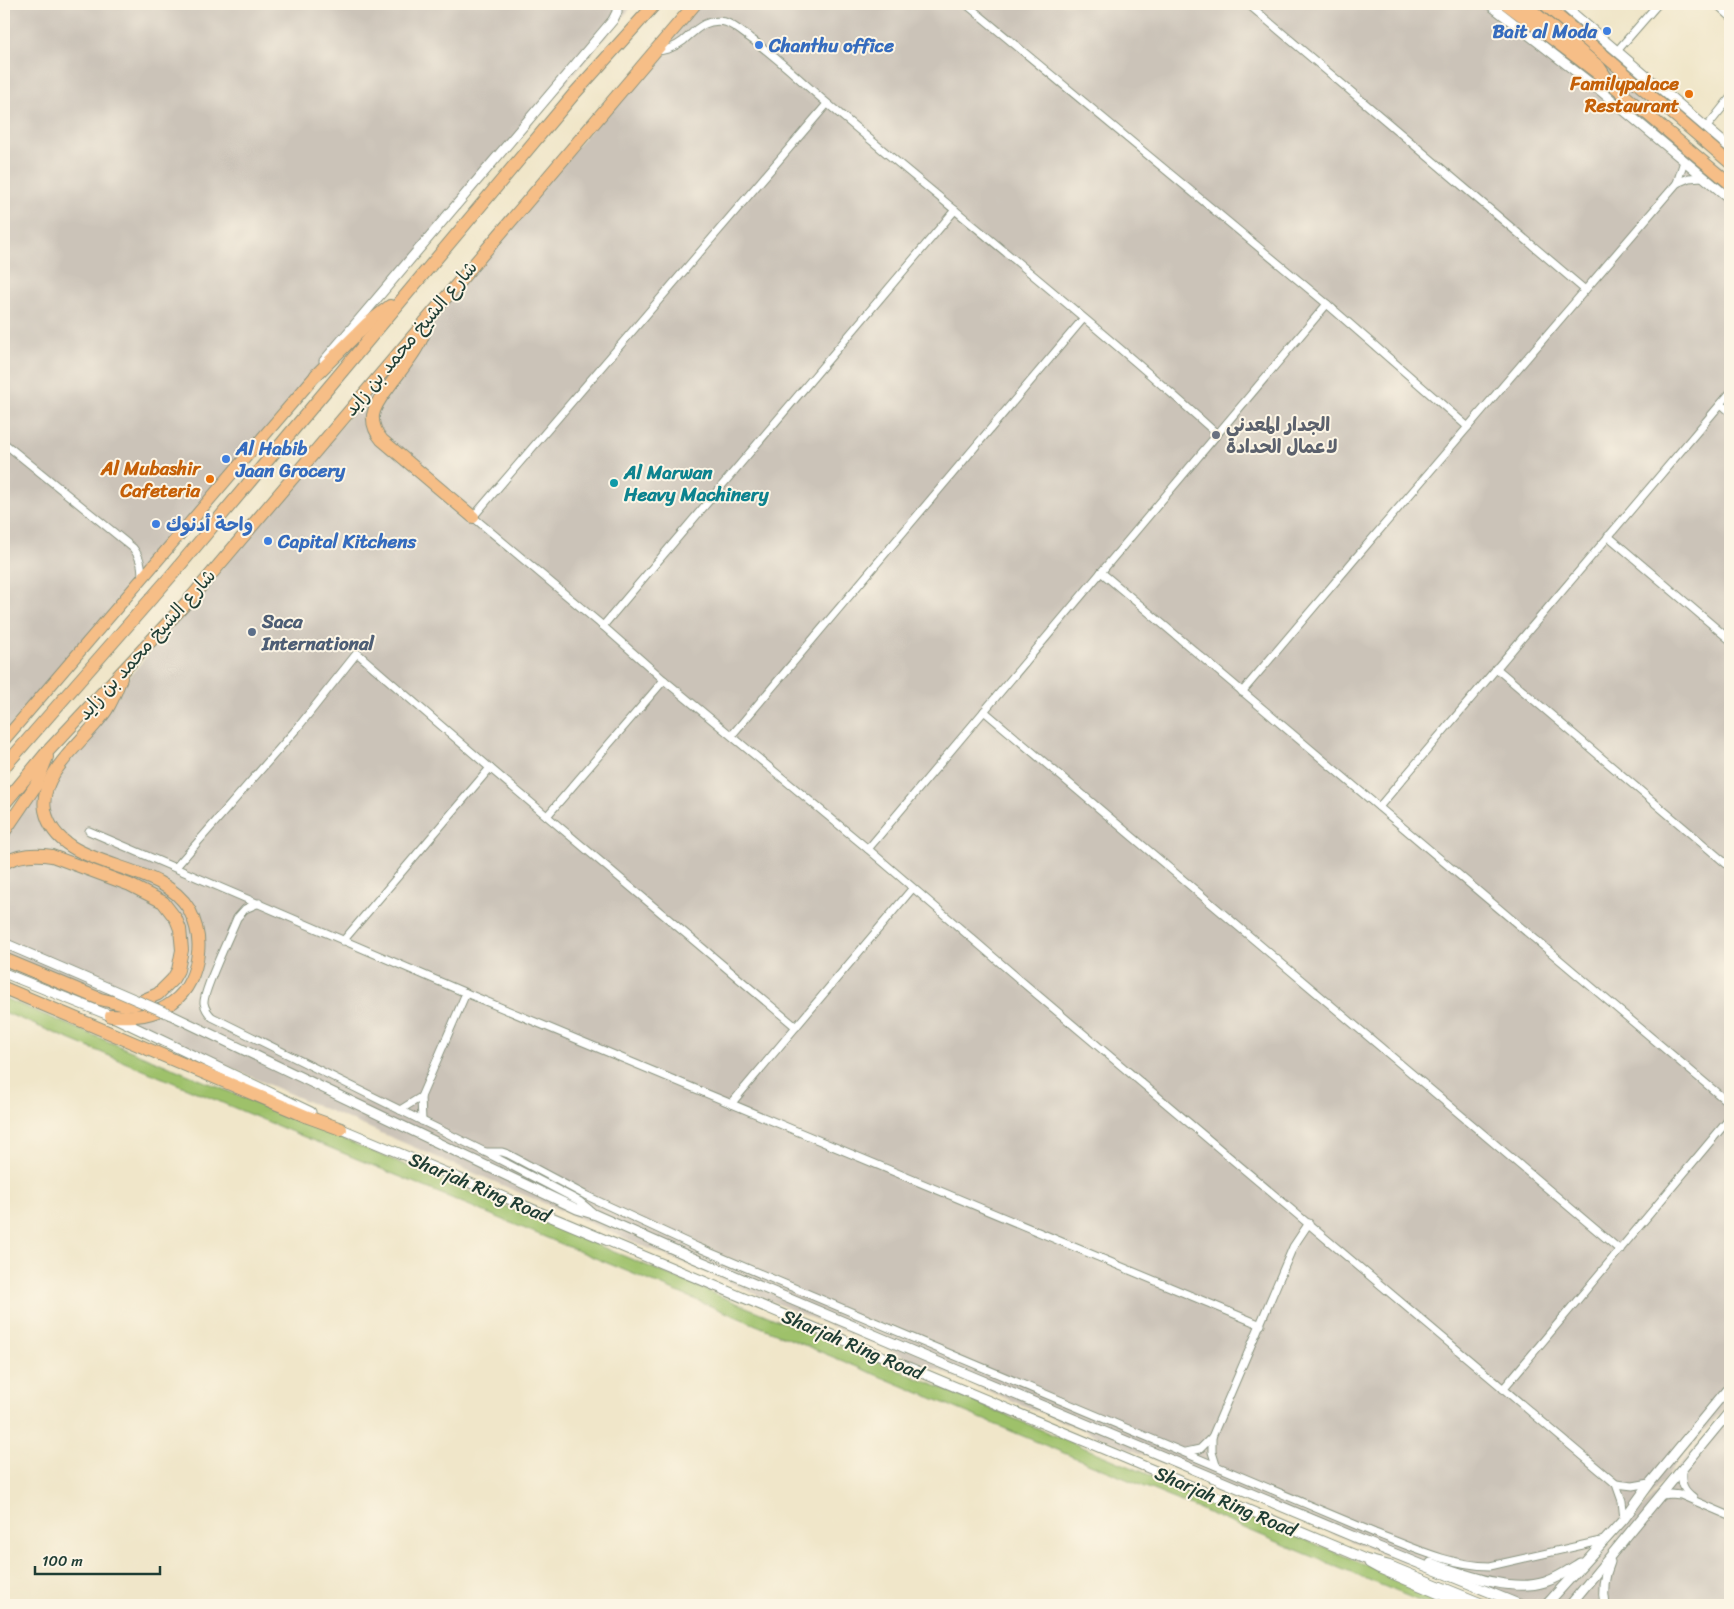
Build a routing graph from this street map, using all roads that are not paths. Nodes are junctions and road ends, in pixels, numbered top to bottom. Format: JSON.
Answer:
{"nodes":[{"id":1,"x":618,"y":4,"type":"edge"},
{"id":2,"x":655,"y":4,"type":"edge"},
{"id":3,"x":695,"y":4,"type":"edge"},
{"id":4,"x":966,"y":4,"type":"edge"},
{"id":5,"x":1248,"y":4,"type":"edge"},
{"id":6,"x":1489,"y":4,"type":"edge"},
{"id":7,"x":1524,"y":4,"type":"edge"},
{"id":8,"x":1544,"y":4,"type":"edge"},
{"id":9,"x":1562,"y":4,"type":"edge"},
{"id":10,"x":1658,"y":4,"type":"edge"},
{"id":11,"x":1718,"y":4,"type":"edge"},
{"id":12,"x":1508,"y":6,"type":"edge"},
{"id":13,"x":1730,"y":15,"type":"edge"},
{"id":14,"x":1617,"y":51,"type":"junction"},
{"id":15,"x":653,"y":52,"type":"junction"},
{"id":16,"x":1609,"y":82,"type":"junction"},
{"id":17,"x":1730,"y":98,"type":"edge"},
{"id":18,"x":827,"y":104,"type":"junction"},
{"id":19,"x":1706,"y":128,"type":"junction"},
{"id":20,"x":1730,"y":148,"type":"edge"},
{"id":21,"x":1684,"y":162,"type":"junction"},
{"id":22,"x":1730,"y":163,"type":"edge"},
{"id":23,"x":1702,"y":176,"type":"junction"},
{"id":24,"x":1677,"y":183,"type":"junction"},
{"id":25,"x":1730,"y":184,"type":"edge"},
{"id":26,"x":1730,"y":199,"type":"edge"},
{"id":27,"x":955,"y":210,"type":"junction"},
{"id":28,"x":1586,"y":290,"type":"junction"},
{"id":29,"x":403,"y":298,"type":"junction"},
{"id":30,"x":1326,"y":304,"type":"junction"},
{"id":31,"x":429,"y":316,"type":"junction"},
{"id":32,"x":1083,"y":318,"type":"junction"},
{"id":33,"x":316,"y":375,"type":"junction"},
{"id":34,"x":1730,"y":393,"type":"edge"},
{"id":35,"x":1721,"y":404,"type":"junction"},
{"id":36,"x":1730,"y":412,"type":"edge"},
{"id":37,"x":1468,"y":427,"type":"junction"},
{"id":38,"x":1217,"y":434,"type":"junction"},
{"id":39,"x":4,"y":443,"type":"edge"},
{"id":40,"x":473,"y":517,"type":"junction"},
{"id":41,"x":1608,"y":536,"type":"junction"},
{"id":42,"x":1101,"y":572,"type":"junction"},
{"id":43,"x":142,"y":580,"type":"junction"},
{"id":44,"x":603,"y":626,"type":"junction"},
{"id":45,"x":1730,"y":640,"type":"edge"},
{"id":46,"x":1496,"y":668,"type":"junction"},
{"id":47,"x":124,"y":671,"type":"junction"},
{"id":48,"x":664,"y":680,"type":"junction"},
{"id":49,"x":1242,"y":692,"type":"junction"},
{"id":50,"x":984,"y":712,"type":"junction"},
{"id":51,"x":20,"y":722,"type":"junction"},
{"id":52,"x":4,"y":731,"type":"edge"},
{"id":53,"x":732,"y":735,"type":"junction"},
{"id":54,"x":4,"y":740,"type":"edge"},
{"id":55,"x":48,"y":751,"type":"junction"},
{"id":56,"x":4,"y":767,"type":"edge"},
{"id":57,"x":490,"y":768,"type":"junction"},
{"id":58,"x":4,"y":804,"type":"edge"},
{"id":59,"x":1379,"y":807,"type":"junction"},
{"id":60,"x":547,"y":816,"type":"junction"},
{"id":61,"x":89,"y":831,"type":"dead end"},
{"id":62,"x":4,"y":832,"type":"edge"},
{"id":63,"x":868,"y":849,"type":"junction"},
{"id":64,"x":4,"y":863,"type":"edge"},
{"id":65,"x":176,"y":867,"type":"junction"},
{"id":66,"x":1730,"y":867,"type":"edge"},
{"id":67,"x":912,"y":889,"type":"junction"},
{"id":68,"x":259,"y":903,"type":"junction"},
{"id":69,"x":343,"y":941,"type":"junction"},
{"id":70,"x":4,"y":943,"type":"edge"},
{"id":71,"x":4,"y":959,"type":"edge"},
{"id":72,"x":4,"y":973,"type":"edge"},
{"id":73,"x":4,"y":988,"type":"edge"},
{"id":74,"x":466,"y":993,"type":"junction"},
{"id":75,"x":111,"y":1016,"type":"junction"},
{"id":76,"x":796,"y":1027,"type":"junction"},
{"id":77,"x":421,"y":1097,"type":"junction"},
{"id":78,"x":731,"y":1104,"type":"junction"},
{"id":79,"x":1730,"y":1104,"type":"edge"},
{"id":80,"x":400,"y":1110,"type":"junction"},
{"id":81,"x":1730,"y":1118,"type":"edge"},
{"id":82,"x":422,"y":1121,"type":"junction"},
{"id":83,"x":341,"y":1129,"type":"junction"},
{"id":84,"x":485,"y":1152,"type":"junction"},
{"id":85,"x":596,"y":1215,"type":"junction"},
{"id":86,"x":1309,"y":1223,"type":"junction"},
{"id":87,"x":1620,"y":1250,"type":"junction"},
{"id":88,"x":1261,"y":1325,"type":"junction"},
{"id":89,"x":1730,"y":1386,"type":"edge"},
{"id":90,"x":1503,"y":1389,"type":"junction"},
{"id":91,"x":1730,"y":1411,"type":"edge"},
{"id":92,"x":1212,"y":1437,"type":"junction"},
{"id":93,"x":1185,"y":1452,"type":"junction"},
{"id":94,"x":1216,"y":1465,"type":"junction"},
{"id":95,"x":1682,"y":1471,"type":"junction"},
{"id":96,"x":1650,"y":1483,"type":"junction"},
{"id":97,"x":1616,"y":1484,"type":"junction"},
{"id":98,"x":1662,"y":1495,"type":"junction"},
{"id":99,"x":1702,"y":1503,"type":"junction"},
{"id":100,"x":1730,"y":1516,"type":"edge"},
{"id":101,"x":1624,"y":1519,"type":"junction"},
{"id":102,"x":1605,"y":1540,"type":"junction"},
{"id":103,"x":1371,"y":1544,"type":"junction"},
{"id":104,"x":1596,"y":1550,"type":"junction"},
{"id":105,"x":1615,"y":1550,"type":"junction"},
{"id":106,"x":1365,"y":1560,"type":"junction"},
{"id":107,"x":1465,"y":1605,"type":"edge"},
{"id":108,"x":1486,"y":1605,"type":"edge"},
{"id":109,"x":1521,"y":1605,"type":"edge"},
{"id":110,"x":1546,"y":1605,"type":"edge"},
{"id":111,"x":1570,"y":1605,"type":"edge"},
{"id":112,"x":1605,"y":1605,"type":"edge"}],
"edges":[{"from":1,"to":33,"type":"street"},
{"from":2,"to":29,"type":"highway","name":"شارع الشيخ محمد بن زايد"},
{"from":3,"to":15,"type":"highway","name":"شارع الشيخ محمد بن زايد"},
{"from":4,"to":30,"type":"street"},
{"from":5,"to":28,"type":"street"},
{"from":6,"to":21,"type":"street"},
{"from":7,"to":16,"type":"highway"},
{"from":8,"to":22,"type":"main road"},
{"from":9,"to":14,"type":"street"},
{"from":10,"to":14,"type":"street"},
{"from":11,"to":13,"type":"street"},
{"from":12,"to":16,"type":"main road"},
{"from":14,"to":19,"type":"street"},
{"from":15,"to":18,"type":"street"},
{"from":15,"to":31,"type":"highway","name":"شارع الشيخ محمد بن زايد"},
{"from":16,"to":25,"type":"main road"},
{"from":17,"to":19,"type":"street"},
{"from":18,"to":27,"type":"street"},
{"from":18,"to":40,"type":"street"},
{"from":19,"to":20,"type":"street"},
{"from":21,"to":23,"type":"street"},
{"from":21,"to":24,"type":"street"},
{"from":23,"to":24,"type":"street"},
{"from":23,"to":26,"type":"street"},
{"from":24,"to":28,"type":"street"},
{"from":27,"to":32,"type":"street"},
{"from":27,"to":44,"type":"street"},
{"from":28,"to":37,"type":"street"},
{"from":29,"to":33,"type":"highway"},
{"from":29,"to":56,"type":"highway","name":"شارع الشيخ محمد بن زايد"},
{"from":30,"to":37,"type":"street"},
{"from":30,"to":38,"type":"street"},
{"from":31,"to":40,"type":"highway"},
{"from":31,"to":47,"type":"highway","name":"شارع الشيخ محمد بن زايد"},
{"from":32,"to":38,"type":"street"},
{"from":32,"to":53,"type":"street"},
{"from":33,"to":43,"type":"main road"},
{"from":34,"to":35,"type":"street"},
{"from":35,"to":36,"type":"street"},
{"from":35,"to":41,"type":"street"},
{"from":37,"to":49,"type":"street"},
{"from":38,"to":42,"type":"street"},
{"from":39,"to":43,"type":"street"},
{"from":40,"to":44,"type":"street"},
{"from":41,"to":45,"type":"street"},
{"from":41,"to":46,"type":"street"},
{"from":42,"to":49,"type":"street"},
{"from":42,"to":50,"type":"street"},
{"from":43,"to":51,"type":"main road"},
{"from":44,"to":48,"type":"street"},
{"from":46,"to":59,"type":"street"},
{"from":46,"to":66,"type":"street"},
{"from":47,"to":55,"type":"highway","name":"شارع الشيخ محمد بن زايد"},
{"from":47,"to":75,"type":"highway"},
{"from":48,"to":53,"type":"street"},
{"from":48,"to":60,"type":"street"},
{"from":49,"to":59,"type":"street"},
{"from":50,"to":63,"type":"street"},
{"from":50,"to":87,"type":"street"},
{"from":51,"to":52,"type":"main road"},
{"from":51,"to":54,"type":"main road"},
{"from":53,"to":63,"type":"street"},
{"from":55,"to":58,"type":"highway","name":"شارع الشيخ محمد بن زايد"},
{"from":55,"to":62,"type":"highway"},
{"from":57,"to":60,"type":"street"},
{"from":57,"to":65,"type":"street"},
{"from":57,"to":69,"type":"street"},
{"from":59,"to":79,"type":"street"},
{"from":60,"to":76,"type":"street"},
{"from":61,"to":65,"type":"street"},
{"from":63,"to":67,"type":"street"},
{"from":64,"to":71,"type":"highway"},
{"from":65,"to":68,"type":"street"},
{"from":67,"to":76,"type":"street"},
{"from":67,"to":86,"type":"street"},
{"from":68,"to":69,"type":"street"},
{"from":68,"to":80,"type":"street"},
{"from":69,"to":74,"type":"street"},
{"from":70,"to":85,"type":"street","bridge":true},
{"from":72,"to":75,"type":"street","name":"Sharjah Ring Road"},
{"from":73,"to":83,"type":"highway"},
{"from":74,"to":77,"type":"street"},
{"from":74,"to":78,"type":"street"},
{"from":75,"to":83,"type":"street","name":"Sharjah Ring Road"},
{"from":76,"to":78,"type":"street"},
{"from":77,"to":80,"type":"street"},
{"from":77,"to":82,"type":"street"},
{"from":78,"to":88,"type":"street"},
{"from":80,"to":82,"type":"street"},
{"from":81,"to":87,"type":"street"},
{"from":82,"to":84,"type":"street"},
{"from":83,"to":106,"type":"street","name":"Sharjah Ring Road"},
{"from":84,"to":85,"type":"street"},
{"from":84,"to":93,"type":"street"},
{"from":85,"to":103,"type":"street"},
{"from":86,"to":88,"type":"street"},
{"from":86,"to":90,"type":"street"},
{"from":87,"to":90,"type":"street"},
{"from":88,"to":92,"type":"street"},
{"from":89,"to":96,"type":"street"},
{"from":90,"to":97,"type":"street"},
{"from":91,"to":95,"type":"street"},
{"from":92,"to":93,"type":"street"},
{"from":92,"to":94,"type":"street"},
{"from":93,"to":94,"type":"street"},
{"from":94,"to":102,"type":"street"},
{"from":95,"to":98,"type":"street"},
{"from":95,"to":99,"type":"street"},
{"from":96,"to":97,"type":"street"},
{"from":96,"to":101,"type":"street"},
{"from":97,"to":101,"type":"street"},
{"from":98,"to":99,"type":"street"},
{"from":98,"to":105,"type":"street"},
{"from":99,"to":100,"type":"street"},
{"from":101,"to":102,"type":"street"},
{"from":102,"to":104,"type":"street"},
{"from":103,"to":104,"type":"street"},
{"from":103,"to":109,"type":"street"},
{"from":104,"to":110,"type":"street"},
{"from":105,"to":111,"type":"street"},
{"from":105,"to":112,"type":"street"},
{"from":106,"to":107,"type":"street"},
{"from":106,"to":108,"type":"street"}]}
